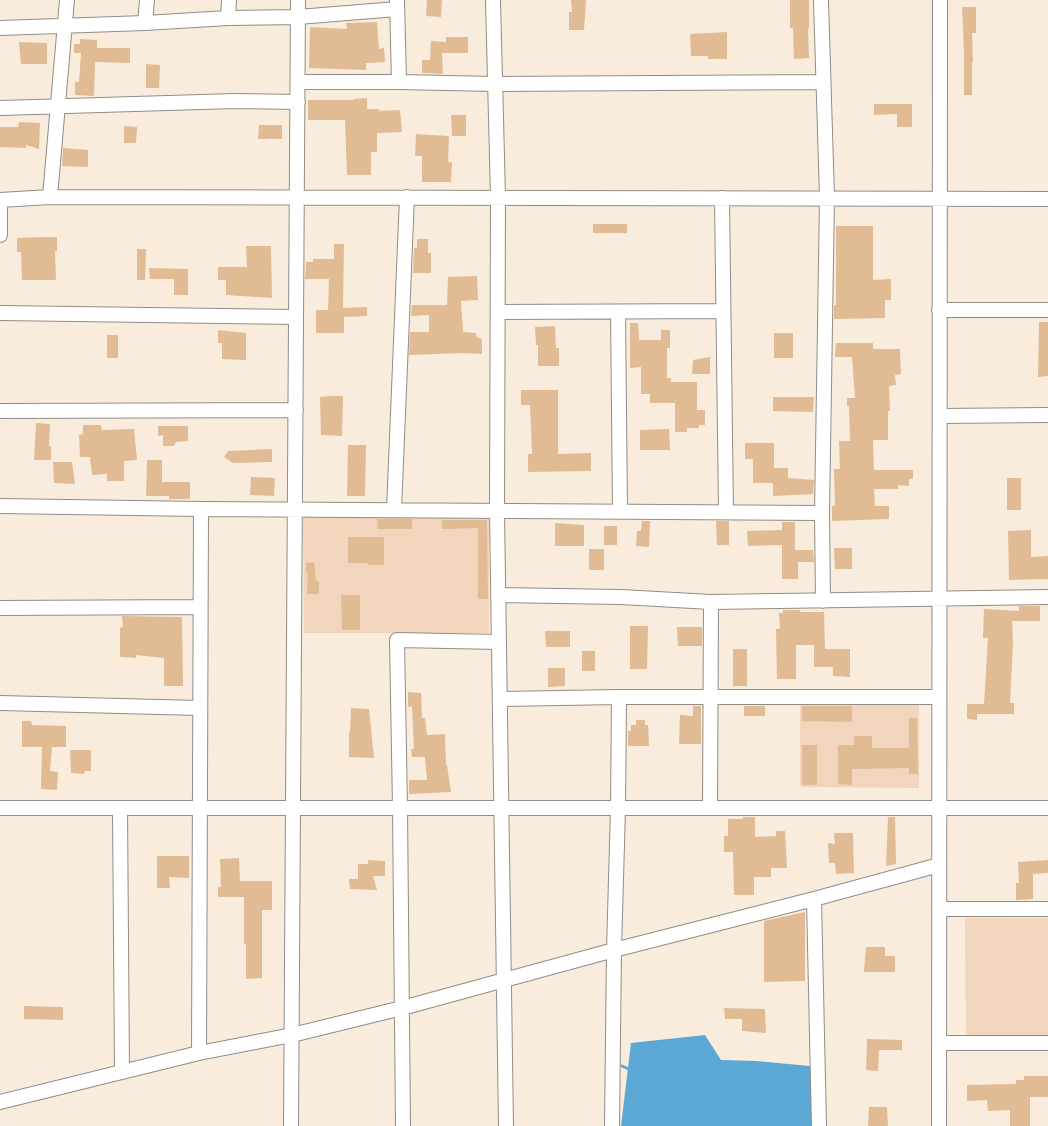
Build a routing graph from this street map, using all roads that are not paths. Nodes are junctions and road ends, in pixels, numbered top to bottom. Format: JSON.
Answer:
{"nodes":[{"id":1,"x":67,"y":0,"type":"edge"},
{"id":2,"x":147,"y":0,"type":"edge"},
{"id":3,"x":230,"y":0,"type":"edge"},
{"id":4,"x":298,"y":0,"type":"edge"},
{"id":5,"x":493,"y":0,"type":"edge"},
{"id":6,"x":821,"y":0,"type":"edge"},
{"id":7,"x":939,"y":0,"type":"edge"},
{"id":8,"x":397,"y":4,"type":"edge"},
{"id":9,"x":298,"y":17,"type":"junction"},
{"id":10,"x":228,"y":18,"type":"junction"},
{"id":11,"x":145,"y":23,"type":"junction"},
{"id":12,"x":65,"y":25,"type":"junction"},
{"id":13,"x":0,"y":28,"type":"edge"},
{"id":14,"x":298,"y":82,"type":"junction"},
{"id":15,"x":399,"y":82,"type":"junction"},
{"id":16,"x":823,"y":82,"type":"junction"},
{"id":17,"x":495,"y":84,"type":"junction"},
{"id":18,"x":298,"y":102,"type":"junction"},
{"id":19,"x":58,"y":106,"type":"junction"},
{"id":20,"x":0,"y":108,"type":"edge"},
{"id":21,"x":50,"y":197,"type":"junction"},
{"id":22,"x":407,"y":197,"type":"junction"},
{"id":23,"x":498,"y":197,"type":"junction"},
{"id":24,"x":297,"y":198,"type":"junction"},
{"id":25,"x":722,"y":198,"type":"junction"},
{"id":26,"x":827,"y":198,"type":"junction"},
{"id":27,"x":940,"y":198,"type":"junction"},
{"id":28,"x":1048,"y":199,"type":"edge"},
{"id":29,"x":0,"y":200,"type":"edge"},
{"id":30,"x":0,"y":235,"type":"edge"},
{"id":31,"x":939,"y":310,"type":"junction"},
{"id":32,"x":1048,"y":310,"type":"edge"},
{"id":33,"x":723,"y":311,"type":"junction"},
{"id":34,"x":498,"y":312,"type":"junction"},
{"id":35,"x":618,"y":312,"type":"junction"},
{"id":36,"x":0,"y":313,"type":"edge"},
{"id":37,"x":296,"y":317,"type":"junction"},
{"id":38,"x":296,"y":410,"type":"junction"},
{"id":39,"x":0,"y":411,"type":"edge"},
{"id":40,"x":1048,"y":415,"type":"edge"},
{"id":41,"x":939,"y":416,"type":"junction"},
{"id":42,"x":0,"y":506,"type":"edge"},
{"id":43,"x":201,"y":509,"type":"junction"},
{"id":44,"x":295,"y":510,"type":"junction"},
{"id":45,"x":394,"y":510,"type":"junction"},
{"id":46,"x":497,"y":511,"type":"junction"},
{"id":47,"x":620,"y":512,"type":"junction"},
{"id":48,"x":726,"y":512,"type":"junction"},
{"id":49,"x":822,"y":513,"type":"junction"},
{"id":50,"x":498,"y":595,"type":"junction"},
{"id":51,"x":1048,"y":597,"type":"edge"},
{"id":52,"x":939,"y":599,"type":"junction"},
{"id":53,"x":823,"y":601,"type":"junction"},
{"id":54,"x":711,"y":602,"type":"junction"},
{"id":55,"x":200,"y":607,"type":"junction"},
{"id":56,"x":0,"y":609,"type":"edge"},
{"id":57,"x":499,"y":642,"type":"junction"},
{"id":58,"x":619,"y":697,"type":"junction"},
{"id":59,"x":711,"y":697,"type":"junction"},
{"id":60,"x":939,"y":698,"type":"junction"},
{"id":61,"x":500,"y":699,"type":"junction"},
{"id":62,"x":0,"y":703,"type":"edge"},
{"id":63,"x":200,"y":708,"type":"junction"},
{"id":64,"x":0,"y":808,"type":"edge"},
{"id":65,"x":120,"y":808,"type":"junction"},
{"id":66,"x":200,"y":808,"type":"junction"},
{"id":67,"x":294,"y":808,"type":"junction"},
{"id":68,"x":400,"y":808,"type":"junction"},
{"id":69,"x":501,"y":808,"type":"junction"},
{"id":70,"x":618,"y":808,"type":"junction"},
{"id":71,"x":710,"y":808,"type":"junction"},
{"id":72,"x":939,"y":808,"type":"junction"},
{"id":73,"x":1048,"y":808,"type":"edge"},
{"id":74,"x":939,"y":865,"type":"junction"},
{"id":75,"x":814,"y":899,"type":"junction"},
{"id":76,"x":939,"y":909,"type":"junction"},
{"id":77,"x":1048,"y":909,"type":"edge"},
{"id":78,"x":614,"y":950,"type":"junction"},
{"id":79,"x":504,"y":980,"type":"junction"},
{"id":80,"x":402,"y":1008,"type":"junction"},
{"id":81,"x":292,"y":1035,"type":"junction"},
{"id":82,"x":940,"y":1043,"type":"junction"},
{"id":83,"x":1048,"y":1043,"type":"edge"},
{"id":84,"x":199,"y":1053,"type":"junction"},
{"id":85,"x":122,"y":1071,"type":"junction"},
{"id":86,"x":0,"y":1102,"type":"edge"},
{"id":87,"x":291,"y":1126,"type":"edge"},
{"id":88,"x":403,"y":1126,"type":"edge"},
{"id":89,"x":506,"y":1126,"type":"edge"},
{"id":90,"x":612,"y":1126,"type":"edge"},
{"id":91,"x":819,"y":1126,"type":"edge"},
{"id":92,"x":939,"y":1126,"type":"edge"}],
"edges":[{"from":1,"to":12,"type":"street"},
{"from":2,"to":11,"type":"street"},
{"from":3,"to":10,"type":"street"},
{"from":4,"to":9,"type":"street"},
{"from":5,"to":17,"type":"street"},
{"from":6,"to":16,"type":"street"},
{"from":7,"to":27,"type":"street"},
{"from":8,"to":9,"type":"street"},
{"from":8,"to":15,"type":"street"},
{"from":9,"to":10,"type":"street"},
{"from":9,"to":14,"type":"street"},
{"from":10,"to":11,"type":"street"},
{"from":11,"to":12,"type":"street"},
{"from":12,"to":13,"type":"street"},
{"from":12,"to":19,"type":"street"},
{"from":14,"to":15,"type":"street"},
{"from":14,"to":18,"type":"street"},
{"from":15,"to":17,"type":"street"},
{"from":16,"to":17,"type":"street"},
{"from":16,"to":26,"type":"street"},
{"from":17,"to":23,"type":"street"},
{"from":18,"to":19,"type":"street"},
{"from":18,"to":24,"type":"street"},
{"from":19,"to":20,"type":"street"},
{"from":19,"to":21,"type":"street"},
{"from":21,"to":24,"type":"street"},
{"from":21,"to":29,"type":"street"},
{"from":22,"to":23,"type":"street"},
{"from":22,"to":24,"type":"street"},
{"from":22,"to":45,"type":"street"},
{"from":23,"to":25,"type":"street"},
{"from":23,"to":34,"type":"street"},
{"from":24,"to":37,"type":"street"},
{"from":25,"to":26,"type":"street"},
{"from":25,"to":33,"type":"street"},
{"from":26,"to":27,"type":"street"},
{"from":26,"to":49,"type":"street"},
{"from":27,"to":28,"type":"street"},
{"from":27,"to":31,"type":"street"},
{"from":29,"to":30,"type":"street"},
{"from":31,"to":32,"type":"street"},
{"from":31,"to":41,"type":"street"},
{"from":33,"to":35,"type":"street"},
{"from":33,"to":48,"type":"street"},
{"from":34,"to":35,"type":"street"},
{"from":34,"to":46,"type":"street"},
{"from":35,"to":47,"type":"street"},
{"from":36,"to":37,"type":"street"},
{"from":37,"to":38,"type":"street"},
{"from":38,"to":39,"type":"street"},
{"from":38,"to":44,"type":"street"},
{"from":40,"to":41,"type":"street"},
{"from":41,"to":52,"type":"street"},
{"from":42,"to":43,"type":"street"},
{"from":43,"to":44,"type":"street"},
{"from":43,"to":55,"type":"street"},
{"from":44,"to":45,"type":"street"},
{"from":44,"to":67,"type":"street"},
{"from":45,"to":46,"type":"street"},
{"from":46,"to":47,"type":"street"},
{"from":46,"to":50,"type":"street"},
{"from":47,"to":48,"type":"street"},
{"from":48,"to":49,"type":"street"},
{"from":49,"to":53,"type":"street"},
{"from":50,"to":54,"type":"street"},
{"from":50,"to":57,"type":"street"},
{"from":51,"to":52,"type":"street"},
{"from":52,"to":53,"type":"street"},
{"from":52,"to":60,"type":"street"},
{"from":53,"to":54,"type":"street"},
{"from":54,"to":59,"type":"street"},
{"from":55,"to":56,"type":"street"},
{"from":55,"to":63,"type":"street"},
{"from":57,"to":61,"type":"street"},
{"from":57,"to":68,"type":"street"},
{"from":58,"to":59,"type":"street"},
{"from":58,"to":61,"type":"street"},
{"from":58,"to":70,"type":"street"},
{"from":59,"to":60,"type":"street"},
{"from":59,"to":71,"type":"street"},
{"from":60,"to":72,"type":"street"},
{"from":61,"to":69,"type":"street"},
{"from":62,"to":63,"type":"street"},
{"from":63,"to":66,"type":"street"},
{"from":64,"to":65,"type":"street"},
{"from":65,"to":66,"type":"street"},
{"from":65,"to":85,"type":"street"},
{"from":66,"to":67,"type":"street"},
{"from":66,"to":84,"type":"street"},
{"from":67,"to":68,"type":"street"},
{"from":67,"to":81,"type":"street"},
{"from":68,"to":69,"type":"street"},
{"from":68,"to":80,"type":"street"},
{"from":69,"to":70,"type":"street"},
{"from":69,"to":79,"type":"street"},
{"from":70,"to":71,"type":"street"},
{"from":70,"to":78,"type":"street"},
{"from":71,"to":72,"type":"street"},
{"from":72,"to":73,"type":"street"},
{"from":72,"to":74,"type":"street"},
{"from":74,"to":75,"type":"street"},
{"from":74,"to":76,"type":"street"},
{"from":75,"to":78,"type":"street"},
{"from":75,"to":91,"type":"street"},
{"from":76,"to":77,"type":"street"},
{"from":76,"to":82,"type":"street"},
{"from":78,"to":79,"type":"street"},
{"from":78,"to":90,"type":"street"},
{"from":79,"to":80,"type":"street"},
{"from":79,"to":89,"type":"street"},
{"from":80,"to":81,"type":"street"},
{"from":80,"to":88,"type":"street"},
{"from":81,"to":84,"type":"street"},
{"from":81,"to":87,"type":"street"},
{"from":82,"to":83,"type":"street"},
{"from":82,"to":92,"type":"street"},
{"from":84,"to":85,"type":"street"},
{"from":85,"to":86,"type":"street"}]}
